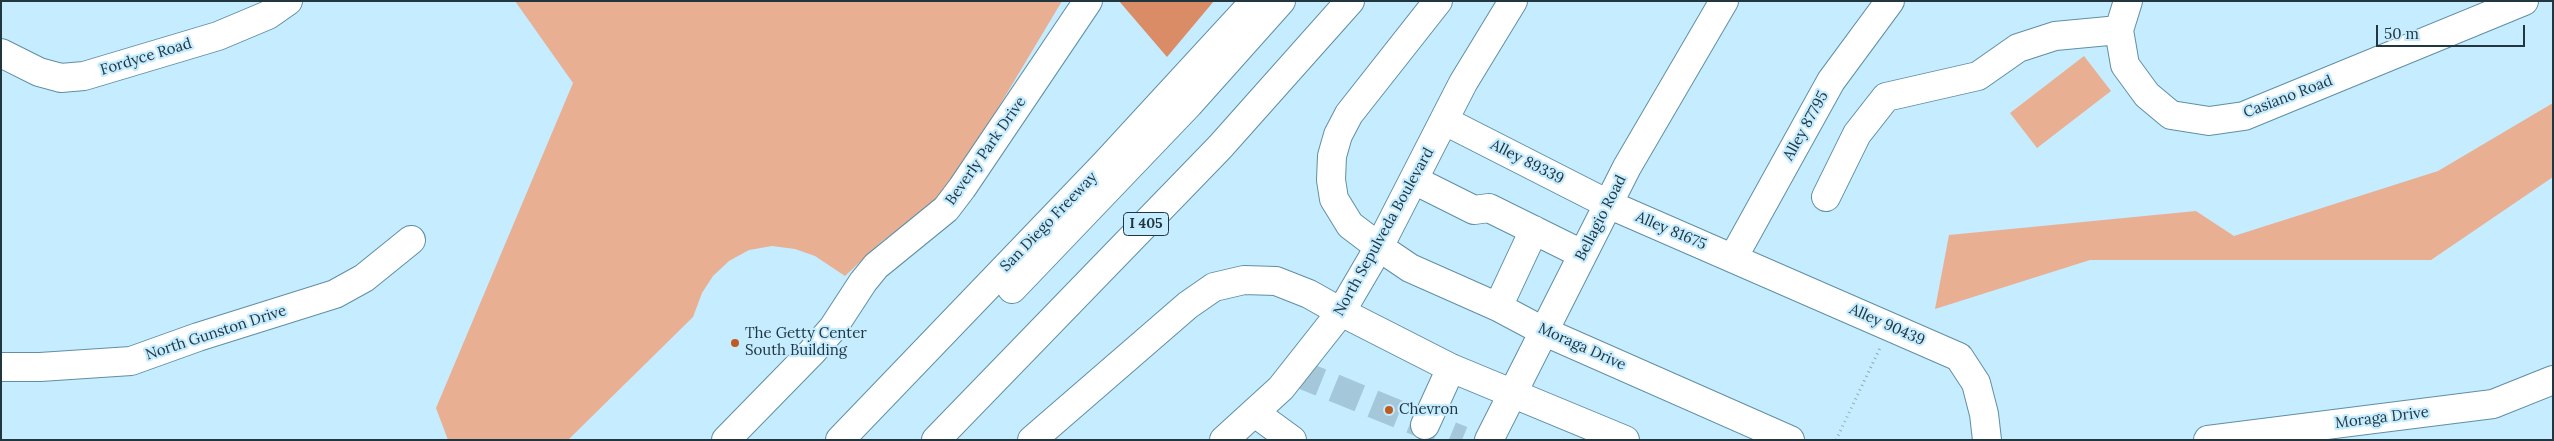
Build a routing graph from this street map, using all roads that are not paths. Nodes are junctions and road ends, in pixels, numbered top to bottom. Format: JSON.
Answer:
{"nodes":[{"id":1,"x":288,"y":1,"type":"edge"},
{"id":2,"x":1088,"y":1,"type":"edge"},
{"id":3,"x":1255,"y":1,"type":"edge"},
{"id":4,"x":1281,"y":1,"type":"edge"},
{"id":5,"x":1350,"y":1,"type":"edge"},
{"id":6,"x":1438,"y":1,"type":"edge"},
{"id":7,"x":1513,"y":1,"type":"edge"},
{"id":8,"x":1724,"y":1,"type":"edge"},
{"id":9,"x":1890,"y":1,"type":"edge"},
{"id":10,"x":2128,"y":1,"type":"edge"},
{"id":11,"x":2524,"y":1,"type":"edge"},
{"id":12,"x":2119,"y":30,"type":"junction"},
{"id":13,"x":1,"y":53,"type":"edge"},
{"id":14,"x":1445,"y":121,"type":"junction"},
{"id":15,"x":1414,"y":180,"type":"junction"},
{"id":16,"x":1826,"y":197,"type":"dead end"},
{"id":17,"x":1608,"y":204,"type":"junction"},
{"id":18,"x":1534,"y":230,"type":"junction"},
{"id":19,"x":412,"y":240,"type":"dead end"},
{"id":20,"x":1379,"y":247,"type":"junction"},
{"id":21,"x":1582,"y":254,"type":"junction"},
{"id":22,"x":1733,"y":258,"type":"junction"},
{"id":23,"x":1498,"y":307,"type":"junction"},
{"id":24,"x":1340,"y":312,"type":"junction"},
{"id":25,"x":1545,"y":332,"type":"junction"},
{"id":26,"x":1,"y":366,"type":"edge"},
{"id":27,"x":1451,"y":368,"type":"junction"},
{"id":28,"x":2553,"y":380,"type":"edge"},
{"id":29,"x":1513,"y":395,"type":"junction"},
{"id":30,"x":1255,"y":413,"type":"junction"},
{"id":31,"x":1425,"y":424,"type":"dead end"},
{"id":32,"x":726,"y":440,"type":"edge"},
{"id":33,"x":840,"y":440,"type":"edge"},
{"id":34,"x":867,"y":440,"type":"edge"},
{"id":35,"x":936,"y":440,"type":"edge"},
{"id":36,"x":1032,"y":440,"type":"edge"},
{"id":37,"x":1224,"y":440,"type":"edge"},
{"id":38,"x":1292,"y":440,"type":"edge"},
{"id":39,"x":1489,"y":440,"type":"edge"},
{"id":40,"x":1625,"y":440,"type":"edge"},
{"id":41,"x":1790,"y":440,"type":"edge"},
{"id":42,"x":1987,"y":440,"type":"edge"},
{"id":43,"x":2208,"y":440,"type":"edge"}],
"edges":[{"from":1,"to":13,"type":"main road","name":"Fordyce Road"},
{"from":2,"to":32,"type":"main road","name":"Beverly Park Drive"},
{"from":3,"to":33,"type":"main road","name":"San Diego Freeway"},
{"from":4,"to":34,"type":"main road"},
{"from":5,"to":35,"type":"main road","number":"I 405"},
{"from":6,"to":20,"type":"main road","name":"Moraga Drive"},
{"from":7,"to":14,"type":"main road","name":"North Sepulveda Boulevard"},
{"from":8,"to":17,"type":"main road","name":"Bellagio Road"},
{"from":9,"to":22,"type":"main road","name":"Alley 87795"},
{"from":10,"to":12,"type":"main road","name":"Casiano Road"},
{"from":11,"to":12,"type":"main road","name":"Casiano Road"},
{"from":12,"to":16,"type":"main road"},
{"from":14,"to":15,"type":"main road","name":"North Sepulveda Boulevard"},
{"from":14,"to":17,"type":"main road","name":"Alley 89339"},
{"from":15,"to":18,"type":"main road"},
{"from":15,"to":20,"type":"main road","name":"North Sepulveda Boulevard"},
{"from":17,"to":21,"type":"main road","name":"Bellagio Road"},
{"from":17,"to":22,"type":"main road","name":"Alley 81675"},
{"from":18,"to":21,"type":"main road"},
{"from":18,"to":23,"type":"main road"},
{"from":19,"to":26,"type":"main road","name":"North Gunston Drive"},
{"from":20,"to":23,"type":"main road","name":"Moraga Drive"},
{"from":20,"to":24,"type":"main road","name":"North Sepulveda Boulevard"},
{"from":21,"to":25,"type":"main road","name":"Bellagio Road"},
{"from":22,"to":42,"type":"main road","name":"Alley 90439"},
{"from":23,"to":25,"type":"main road","name":"Moraga Drive"},
{"from":24,"to":27,"type":"main road"},
{"from":24,"to":30,"type":"main road","name":"North Sepulveda Boulevard"},
{"from":24,"to":36,"type":"main road"},
{"from":25,"to":29,"type":"main road","name":"Bellagio Road"},
{"from":25,"to":41,"type":"main road","name":"Moraga Drive"},
{"from":27,"to":29,"type":"main road"},
{"from":27,"to":31,"type":"main road"},
{"from":28,"to":43,"type":"main road","name":"Moraga Drive"},
{"from":29,"to":39,"type":"main road","name":"Bellagio Road"},
{"from":29,"to":40,"type":"main road"},
{"from":30,"to":37,"type":"main road","name":"North Sepulveda Boulevard"},
{"from":30,"to":38,"type":"main road"}]}
